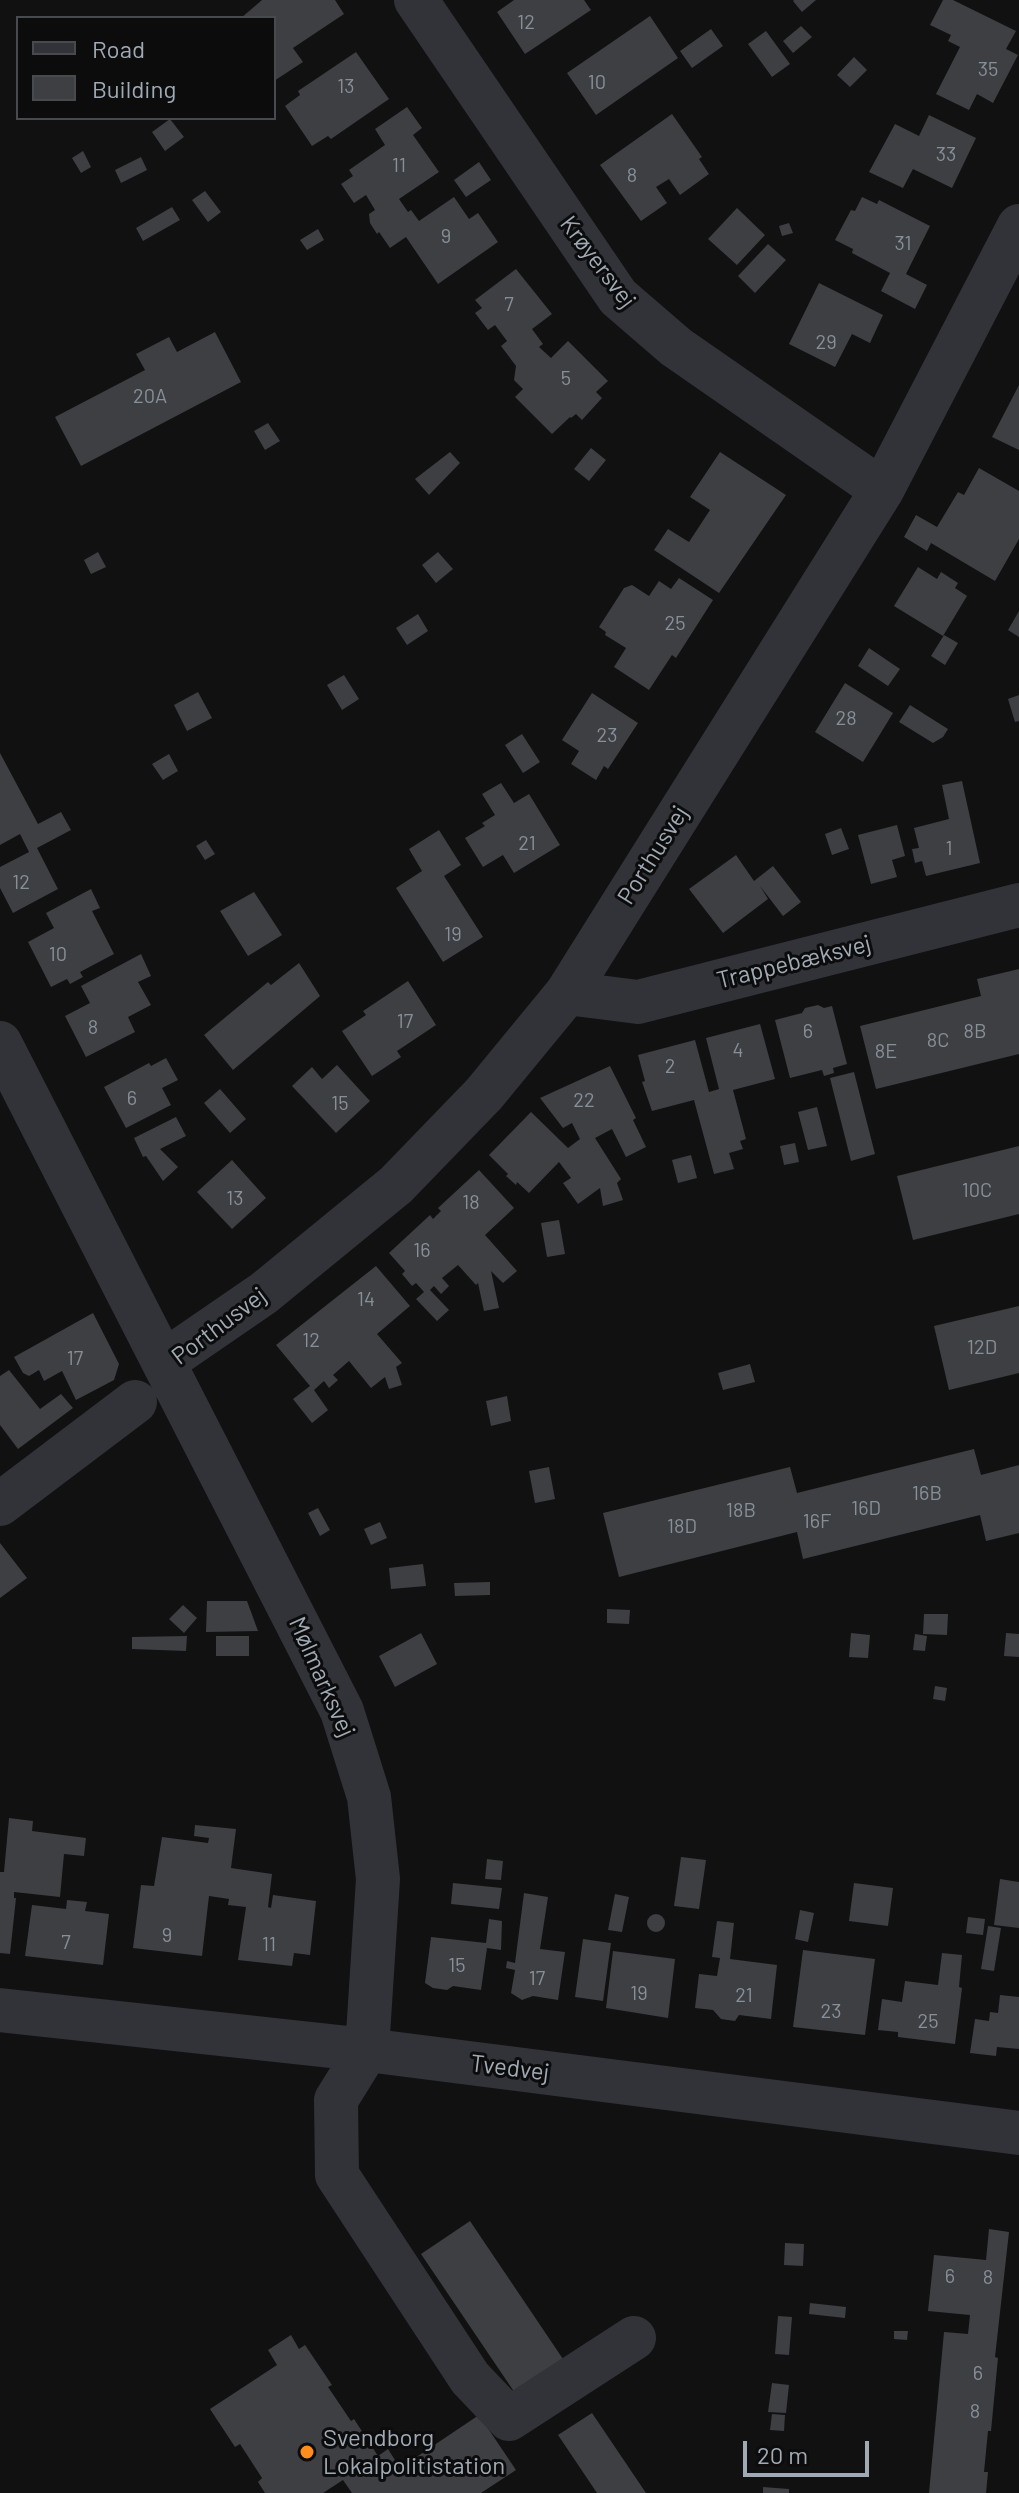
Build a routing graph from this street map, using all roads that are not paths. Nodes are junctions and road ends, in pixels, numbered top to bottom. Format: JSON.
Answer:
{"nodes":[{"id":1,"x":416,"y":0,"type":"edge"},
{"id":2,"x":1019,"y":226,"type":"edge"},
{"id":3,"x":882,"y":490,"type":"junction"},
{"id":4,"x":1019,"y":905,"type":"edge"},
{"id":5,"x":567,"y":993,"type":"junction"},
{"id":6,"x":0,"y":1043,"type":"edge"},
{"id":7,"x":169,"y":1369,"type":"junction"},
{"id":8,"x":135,"y":1402,"type":"dead end"},
{"id":9,"x":0,"y":1504,"type":"edge"},
{"id":10,"x":0,"y":2010,"type":"edge"},
{"id":11,"x":367,"y":2050,"type":"junction"},
{"id":12,"x":1019,"y":2133,"type":"edge"},
{"id":13,"x":634,"y":2338,"type":"dead end"}],
"edges":[{"from":1,"to":3,"type":"street","name":"Krøyersvej"},
{"from":2,"to":3,"type":"street","name":"Porthusvej"},
{"from":3,"to":5,"type":"street","name":"Porthusvej"},
{"from":4,"to":5,"type":"street","name":"Trappebæksvej"},
{"from":5,"to":7,"type":"street","name":"Porthusvej"},
{"from":6,"to":7,"type":"street","name":"Mølmarksvej"},
{"from":7,"to":11,"type":"street","name":"Mølmarksvej"},
{"from":8,"to":9,"type":"street"},
{"from":10,"to":11,"type":"street","name":"Tvedvej"},
{"from":11,"to":12,"type":"street","name":"Tvedvej"},
{"from":11,"to":13,"type":"street"}]}
